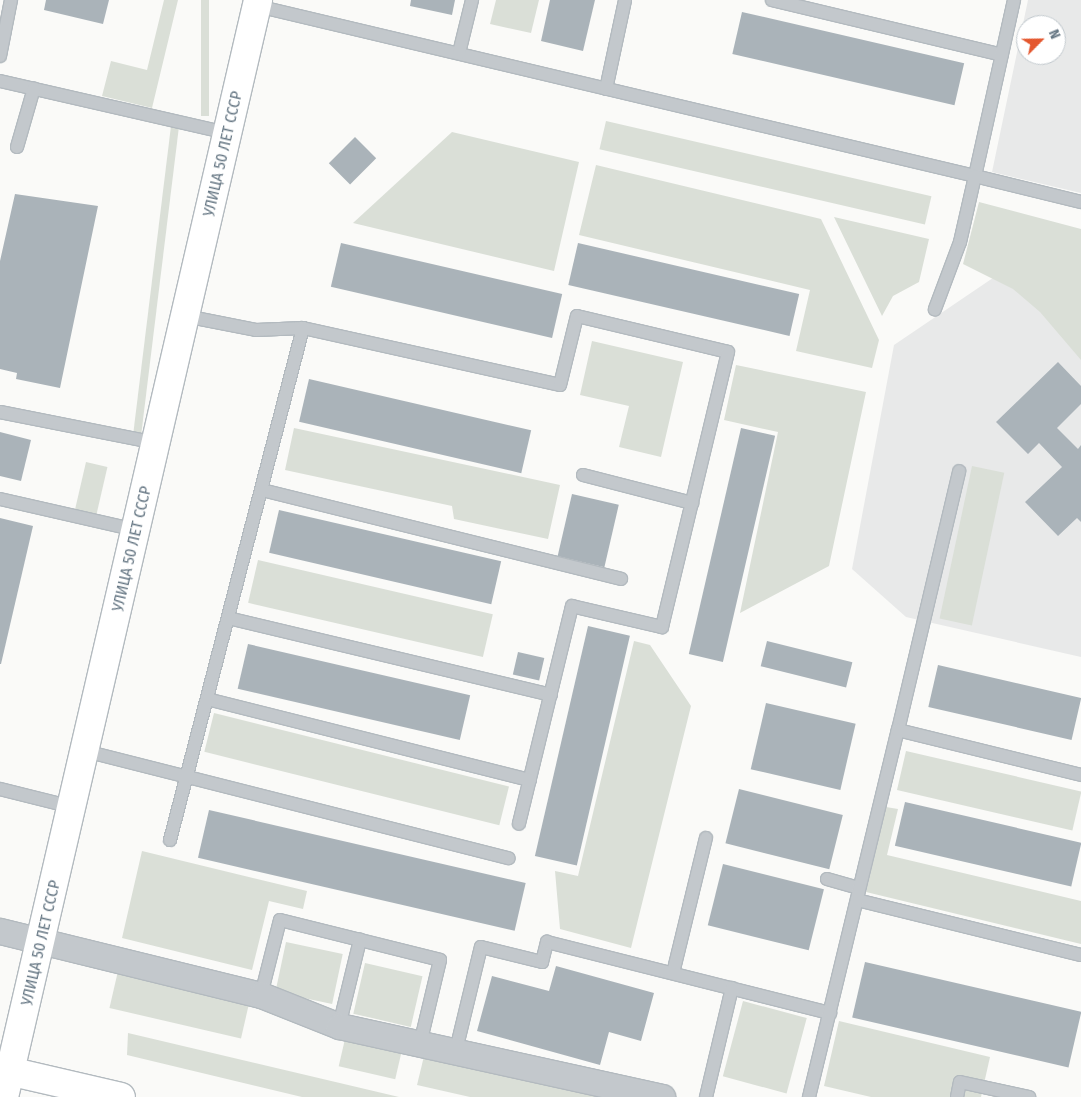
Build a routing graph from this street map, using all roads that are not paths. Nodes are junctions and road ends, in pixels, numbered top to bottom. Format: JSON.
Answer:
{"nodes":[{"id":1,"x":11,"y":0,"type":"edge"},
{"id":2,"x":472,"y":0,"type":"edge"},
{"id":3,"x":625,"y":0,"type":"edge"},
{"id":4,"x":772,"y":0,"type":"edge"},
{"id":5,"x":1014,"y":0,"type":"edge"},
{"id":6,"x":258,"y":3,"type":"edge"},
{"id":7,"x":459,"y":52,"type":"junction"},
{"id":8,"x":1002,"y":55,"type":"junction"},
{"id":9,"x":0,"y":56,"type":"edge"},
{"id":10,"x":0,"y":81,"type":"edge"},
{"id":11,"x":34,"y":88,"type":"junction"},
{"id":12,"x":606,"y":89,"type":"junction"},
{"id":13,"x":227,"y":133,"type":"junction"},
{"id":14,"x":17,"y":147,"type":"dead end"},
{"id":15,"x":975,"y":176,"type":"junction"},
{"id":16,"x":1081,"y":202,"type":"edge"},
{"id":17,"x":935,"y":309,"type":"dead end"},
{"id":18,"x":185,"y":316,"type":"junction"},
{"id":19,"x":304,"y":328,"type":"junction"},
{"id":20,"x":0,"y":412,"type":"edge"},
{"id":21,"x":156,"y":443,"type":"junction"},
{"id":22,"x":959,"y":471,"type":"dead end"},
{"id":23,"x":583,"y":475,"type":"dead end"},
{"id":24,"x":262,"y":490,"type":"junction"},
{"id":25,"x":0,"y":499,"type":"edge"},
{"id":26,"x":692,"y":503,"type":"junction"},
{"id":27,"x":136,"y":530,"type":"junction"},
{"id":28,"x":621,"y":579,"type":"dead end"},
{"id":29,"x":228,"y":618,"type":"junction"},
{"id":30,"x":551,"y":695,"type":"junction"},
{"id":31,"x":207,"y":699,"type":"junction"},
{"id":32,"x":898,"y":730,"type":"junction"},
{"id":33,"x":85,"y":751,"type":"junction"},
{"id":34,"x":1081,"y":775,"type":"edge"},
{"id":35,"x":185,"y":779,"type":"junction"},
{"id":36,"x":530,"y":780,"type":"junction"},
{"id":37,"x":0,"y":789,"type":"edge"},
{"id":38,"x":72,"y":807,"type":"junction"},
{"id":39,"x":519,"y":824,"type":"dead end"},
{"id":40,"x":706,"y":838,"type":"dead end"},
{"id":41,"x":170,"y":840,"type":"dead end"},
{"id":42,"x":509,"y":858,"type":"dead end"},
{"id":43,"x":826,"y":879,"type":"dead end"},
{"id":44,"x":858,"y":894,"type":"junction"},
{"id":45,"x":0,"y":931,"type":"edge"},
{"id":46,"x":42,"y":939,"type":"junction"},
{"id":47,"x":360,"y":940,"type":"junction"},
{"id":48,"x":1081,"y":954,"type":"edge"},
{"id":49,"x":673,"y":973,"type":"junction"},
{"id":50,"x":732,"y":988,"type":"junction"},
{"id":51,"x":261,"y":994,"type":"junction"},
{"id":52,"x":830,"y":1012,"type":"junction"},
{"id":53,"x":339,"y":1026,"type":"junction"},
{"id":54,"x":420,"y":1044,"type":"junction"},
{"id":55,"x":456,"y":1050,"type":"junction"},
{"id":56,"x":6,"y":1070,"type":"edge"},
{"id":57,"x":4,"y":1097,"type":"edge"},
{"id":58,"x":121,"y":1097,"type":"edge"},
{"id":59,"x":662,"y":1097,"type":"edge"},
{"id":60,"x":706,"y":1097,"type":"edge"},
{"id":61,"x":809,"y":1097,"type":"edge"},
{"id":62,"x":957,"y":1097,"type":"edge"},
{"id":63,"x":1029,"y":1097,"type":"edge"}],
"edges":[{"from":1,"to":9,"type":"lane"},
{"from":2,"to":7,"type":"lane"},
{"from":3,"to":12,"type":"lane"},
{"from":4,"to":8,"type":"lane"},
{"from":5,"to":8,"type":"lane"},
{"from":6,"to":7,"type":"lane"},
{"from":6,"to":13,"type":"main road","name":"УЛИЦА 50 ЛЕТ СССР"},
{"from":7,"to":12,"type":"lane"},
{"from":8,"to":15,"type":"lane"},
{"from":10,"to":11,"type":"lane"},
{"from":11,"to":13,"type":"lane"},
{"from":11,"to":14,"type":"lane"},
{"from":12,"to":15,"type":"lane"},
{"from":13,"to":18,"type":"main road","name":"УЛИЦА 50 ЛЕТ СССР"},
{"from":15,"to":16,"type":"lane"},
{"from":15,"to":17,"type":"lane"},
{"from":18,"to":19,"type":"lane"},
{"from":18,"to":21,"type":"main road","name":"УЛИЦА 50 ЛЕТ СССР"},
{"from":19,"to":24,"type":"lane"},
{"from":19,"to":26,"type":"lane"},
{"from":20,"to":21,"type":"lane"},
{"from":21,"to":27,"type":"main road","name":"УЛИЦА 50 ЛЕТ СССР"},
{"from":22,"to":32,"type":"lane"},
{"from":23,"to":26,"type":"lane"},
{"from":24,"to":28,"type":"lane"},
{"from":24,"to":29,"type":"lane"},
{"from":25,"to":27,"type":"lane"},
{"from":26,"to":30,"type":"lane"},
{"from":27,"to":33,"type":"main road","name":"УЛИЦА 50 ЛЕТ СССР"},
{"from":29,"to":30,"type":"lane"},
{"from":29,"to":31,"type":"lane"},
{"from":30,"to":36,"type":"lane"},
{"from":31,"to":35,"type":"lane"},
{"from":31,"to":36,"type":"lane"},
{"from":32,"to":34,"type":"lane"},
{"from":32,"to":44,"type":"lane"},
{"from":33,"to":35,"type":"lane"},
{"from":33,"to":38,"type":"main road","name":"УЛИЦА 50 ЛЕТ СССР"},
{"from":35,"to":41,"type":"lane"},
{"from":35,"to":42,"type":"lane"},
{"from":36,"to":39,"type":"lane"},
{"from":37,"to":38,"type":"lane"},
{"from":38,"to":46,"type":"main road","name":"УЛИЦА 50 ЛЕТ СССР"},
{"from":40,"to":49,"type":"lane"},
{"from":43,"to":44,"type":"lane"},
{"from":44,"to":48,"type":"lane"},
{"from":44,"to":52,"type":"lane"},
{"from":45,"to":46,"type":"street"},
{"from":46,"to":51,"type":"street"},
{"from":46,"to":56,"type":"main road","name":"УЛИЦА 50 ЛЕТ СССР"},
{"from":47,"to":51,"type":"lane"},
{"from":47,"to":53,"type":"lane"},
{"from":47,"to":54,"type":"lane"},
{"from":49,"to":50,"type":"lane"},
{"from":49,"to":55,"type":"lane"},
{"from":50,"to":52,"type":"lane"},
{"from":50,"to":60,"type":"lane"},
{"from":51,"to":53,"type":"street"},
{"from":52,"to":61,"type":"lane"},
{"from":53,"to":54,"type":"street"},
{"from":54,"to":55,"type":"street"},
{"from":55,"to":59,"type":"street"},
{"from":56,"to":57,"type":"main road","name":"УЛИЦА 50 ЛЕТ СССР"},
{"from":56,"to":58,"type":"main road"},
{"from":62,"to":63,"type":"lane"}]}
